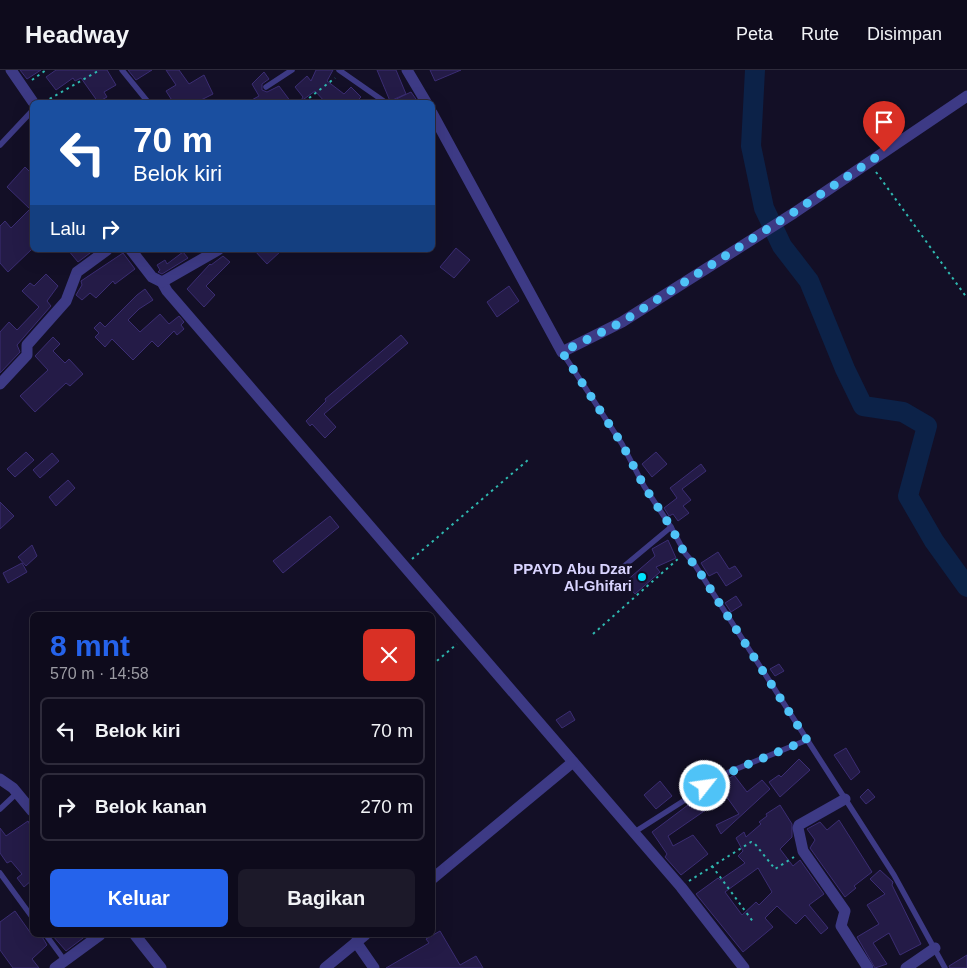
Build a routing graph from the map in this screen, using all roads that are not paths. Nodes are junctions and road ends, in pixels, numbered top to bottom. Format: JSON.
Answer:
{"nodes":[{"id":1,"x":11,"y":70,"type":"edge"},
{"id":2,"x":122,"y":70,"type":"edge"},
{"id":3,"x":292,"y":70,"type":"edge"},
{"id":4,"x":407,"y":70,"type":"edge"},
{"id":5,"x":341,"y":71,"type":"edge"},
{"id":6,"x":266,"y":87,"type":"dead end"},
{"id":7,"x":967,"y":96,"type":"edge"},
{"id":8,"x":32,"y":100,"type":"edge"},
{"id":9,"x":146,"y":100,"type":"edge"},
{"id":10,"x":382,"y":100,"type":"edge"},
{"id":11,"x":425,"y":100,"type":"edge"},
{"id":12,"x":30,"y":113,"type":"edge"},
{"id":13,"x":436,"y":127,"type":"edge"},
{"id":14,"x":0,"y":146,"type":"edge"},
{"id":15,"x":104,"y":252,"type":"edge"},
{"id":16,"x":132,"y":252,"type":"edge"},
{"id":17,"x":214,"y":252,"type":"edge"},
{"id":18,"x":162,"y":282,"type":"junction"},
{"id":19,"x":562,"y":352,"type":"junction"},
{"id":20,"x":0,"y":384,"type":"edge"},
{"id":21,"x":671,"y":527,"type":"junction"},
{"id":22,"x":623,"y":567,"type":"dead end"},
{"id":23,"x":807,"y":740,"type":"junction"},
{"id":24,"x":573,"y":762,"type":"junction"},
{"id":25,"x":0,"y":779,"type":"edge"},
{"id":26,"x":17,"y":793,"type":"junction"},
{"id":27,"x":843,"y":800,"type":"junction"},
{"id":28,"x":0,"y":809,"type":"edge"},
{"id":29,"x":30,"y":809,"type":"edge"},
{"id":30,"x":633,"y":833,"type":"junction"},
{"id":31,"x":0,"y":873,"type":"edge"},
{"id":32,"x":435,"y":877,"type":"edge"},
{"id":33,"x":30,"y":914,"type":"edge"},
{"id":34,"x":48,"y":937,"type":"edge"},
{"id":35,"x":97,"y":937,"type":"edge"},
{"id":36,"x":137,"y":937,"type":"edge"},
{"id":37,"x":361,"y":938,"type":"edge"},
{"id":38,"x":935,"y":948,"type":"junction"},
{"id":39,"x":66,"y":961,"type":"junction"},
{"id":40,"x":55,"y":968,"type":"edge"},
{"id":41,"x":161,"y":968,"type":"edge"},
{"id":42,"x":324,"y":968,"type":"edge"},
{"id":43,"x":374,"y":968,"type":"edge"},
{"id":44,"x":744,"y":968,"type":"edge"},
{"id":45,"x":868,"y":968,"type":"edge"},
{"id":46,"x":906,"y":968,"type":"edge"},
{"id":47,"x":945,"y":968,"type":"edge"}],
"edges":[{"from":1,"to":8,"type":"street"},
{"from":2,"to":9,"type":"lane"},
{"from":3,"to":6,"type":"lane"},
{"from":4,"to":11,"type":"street"},
{"from":5,"to":10,"type":"lane"},
{"from":7,"to":19,"type":"street"},
{"from":12,"to":14,"type":"lane"},
{"from":13,"to":19,"type":"street"},
{"from":15,"to":20,"type":"street"},
{"from":16,"to":18,"type":"street"},
{"from":17,"to":18,"type":"street"},
{"from":18,"to":24,"type":"street"},
{"from":19,"to":21,"type":"lane"},
{"from":21,"to":22,"type":"lane"},
{"from":21,"to":23,"type":"lane"},
{"from":23,"to":27,"type":"lane"},
{"from":23,"to":30,"type":"lane"},
{"from":24,"to":30,"type":"street"},
{"from":24,"to":32,"type":"street"},
{"from":25,"to":26,"type":"street"},
{"from":26,"to":28,"type":"lane"},
{"from":26,"to":29,"type":"street"},
{"from":27,"to":38,"type":"lane"},
{"from":27,"to":45,"type":"street"},
{"from":30,"to":44,"type":"street"},
{"from":31,"to":33,"type":"lane"},
{"from":34,"to":39,"type":"lane"},
{"from":35,"to":39,"type":"street"},
{"from":36,"to":41,"type":"street"},
{"from":37,"to":42,"type":"street"},
{"from":37,"to":43,"type":"street"},
{"from":38,"to":46,"type":"street"},
{"from":38,"to":47,"type":"lane"},
{"from":39,"to":40,"type":"street"}]}
